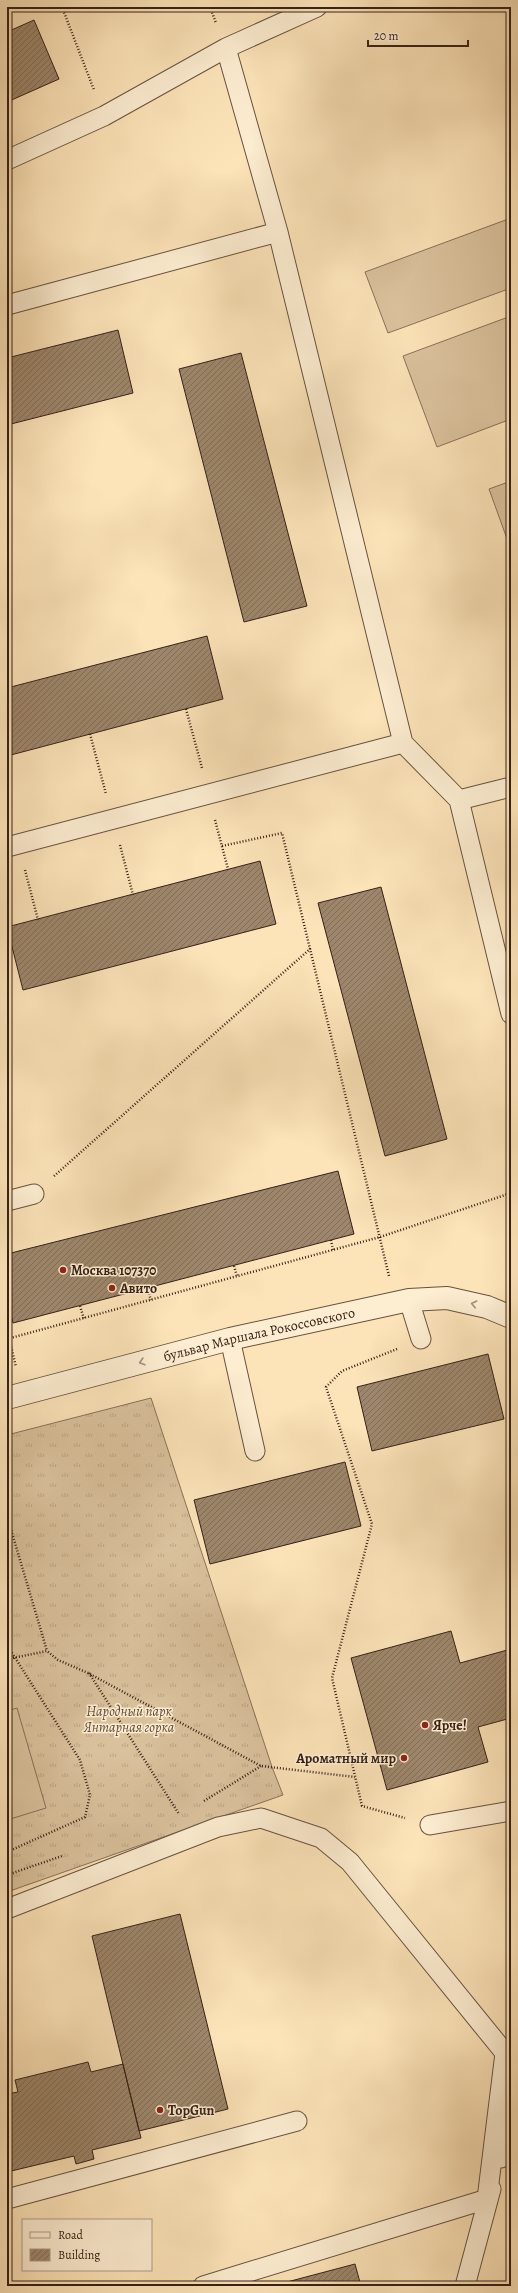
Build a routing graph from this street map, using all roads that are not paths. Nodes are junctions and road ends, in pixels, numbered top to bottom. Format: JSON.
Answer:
{"nodes":[{"id":1,"x":317,"y":7,"type":"edge"},
{"id":2,"x":226,"y":48,"type":"junction"},
{"id":3,"x":7,"y":160,"type":"edge"},
{"id":4,"x":278,"y":232,"type":"junction"},
{"id":5,"x":7,"y":305,"type":"edge"},
{"id":6,"x":404,"y":744,"type":"junction"},
{"id":7,"x":511,"y":787,"type":"edge"},
{"id":8,"x":459,"y":800,"type":"junction"},
{"id":9,"x":7,"y":847,"type":"edge"},
{"id":10,"x":511,"y":1014,"type":"edge"},
{"id":11,"x":34,"y":1194,"type":"road end"},
{"id":12,"x":7,"y":1201,"type":"edge"},
{"id":13,"x":402,"y":1301,"type":"junction"},
{"id":14,"x":511,"y":1317,"type":"edge"},
{"id":15,"x":230,"y":1339,"type":"junction"},
{"id":16,"x":421,"y":1339,"type":"road end"},
{"id":17,"x":7,"y":1398,"type":"edge"},
{"id":18,"x":255,"y":1451,"type":"dead end"},
{"id":19,"x":511,"y":1811,"type":"edge"},
{"id":20,"x":430,"y":1825,"type":"road end"},
{"id":21,"x":7,"y":1909,"type":"edge"},
{"id":22,"x":297,"y":2120,"type":"dead end"},
{"id":23,"x":511,"y":2129,"type":"edge"},
{"id":24,"x":7,"y":2199,"type":"edge"},
{"id":25,"x":487,"y":2199,"type":"junction"},
{"id":26,"x":203,"y":2286,"type":"edge"},
{"id":27,"x":464,"y":2286,"type":"edge"}],
"edges":[{"from":1,"to":2,"type":"lane"},
{"from":2,"to":3,"type":"lane"},
{"from":2,"to":4,"type":"lane"},
{"from":4,"to":5,"type":"lane"},
{"from":4,"to":6,"type":"lane"},
{"from":6,"to":8,"type":"lane"},
{"from":6,"to":9,"type":"lane"},
{"from":7,"to":8,"type":"lane"},
{"from":8,"to":10,"type":"lane"},
{"from":11,"to":12,"type":"lane"},
{"from":14,"to":13,"type":"street","name":"бульвар Маршала Рокоссовского","one_way":true},
{"from":13,"to":15,"type":"street","name":"бульвар Маршала Рокоссовского"},
{"from":13,"to":16,"type":"lane"},
{"from":15,"to":17,"type":"street","name":"бульвар Маршала Рокоссовского","one_way":true},
{"from":15,"to":18,"type":"lane"},
{"from":19,"to":20,"type":"lane"},
{"from":21,"to":25,"type":"lane"},
{"from":22,"to":24,"type":"lane"},
{"from":23,"to":25,"type":"lane"},
{"from":25,"to":26,"type":"lane"},
{"from":25,"to":27,"type":"lane"}]}
